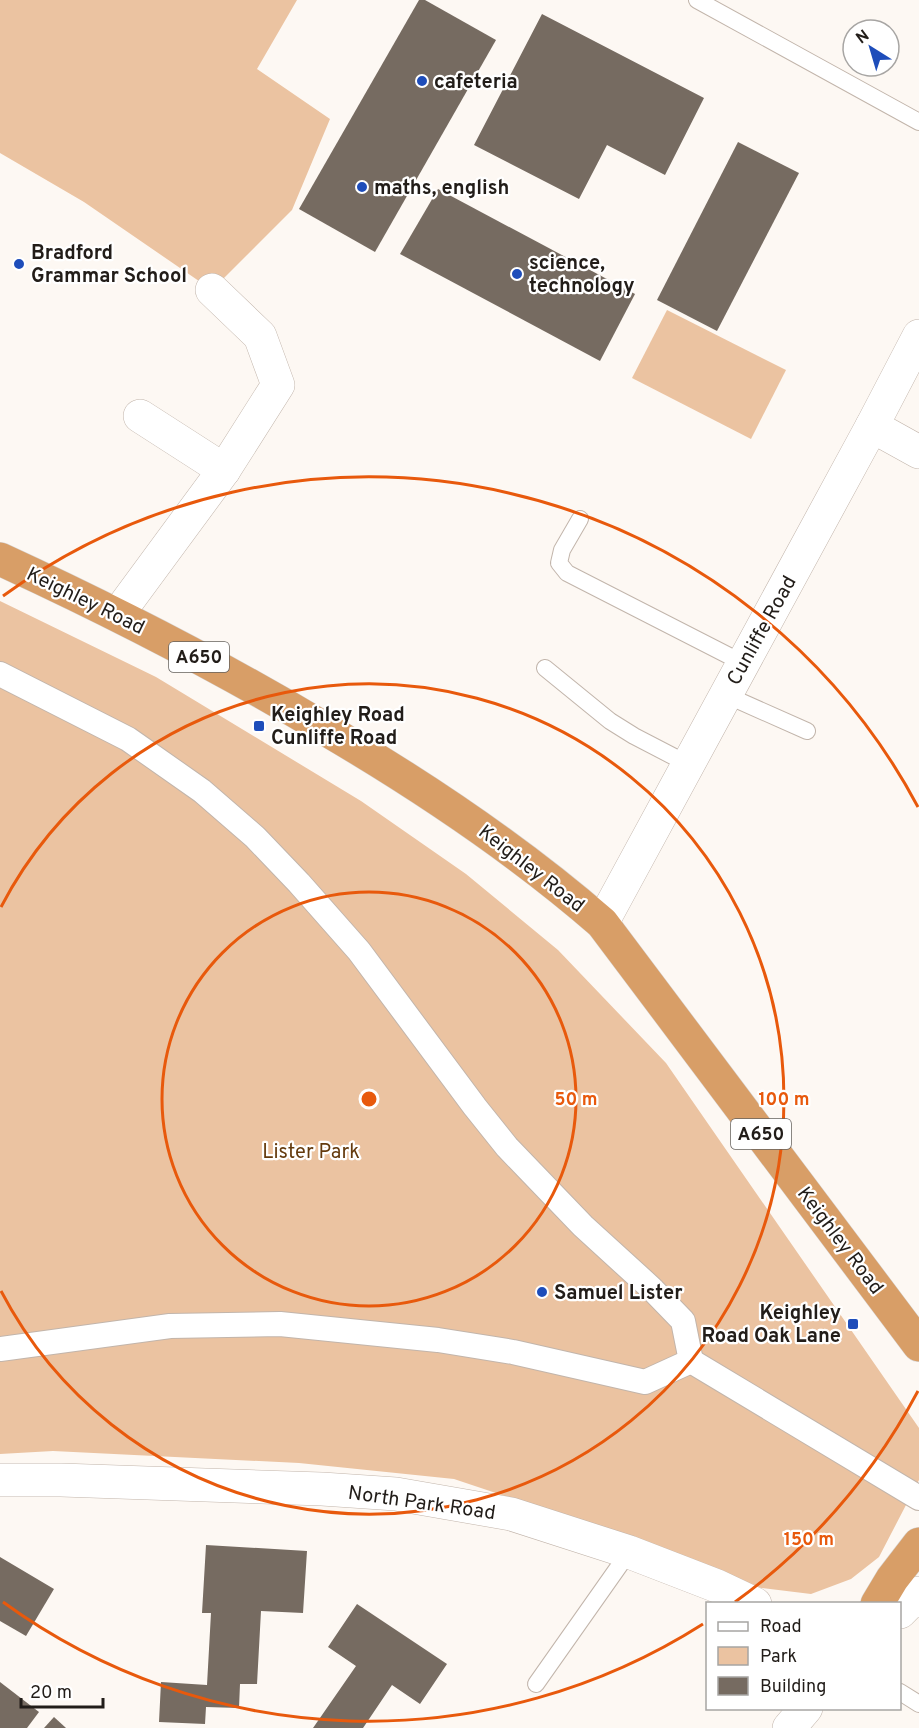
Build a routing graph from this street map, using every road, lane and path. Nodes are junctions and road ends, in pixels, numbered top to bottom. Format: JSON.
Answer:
{"nodes":[{"id":1,"x":697,"y":0,"type":"edge"},
{"id":2,"x":919,"y":122,"type":"edge"},
{"id":3,"x":212,"y":290,"type":"dead end"},
{"id":4,"x":919,"y":336,"type":"edge"},
{"id":5,"x":140,"y":416,"type":"dead end"},
{"id":6,"x":872,"y":426,"type":"junction"},
{"id":7,"x":919,"y":452,"type":"edge"},
{"id":8,"x":224,"y":470,"type":"junction"},
{"id":9,"x":580,"y":519,"type":"dead end"},
{"id":10,"x":0,"y":559,"type":"edge"},
{"id":11,"x":118,"y":615,"type":"junction"},
{"id":12,"x":743,"y":663,"type":"junction"},
{"id":13,"x":544,"y":668,"type":"dead end"},
{"id":14,"x":0,"y":674,"type":"edge"},
{"id":15,"x":726,"y":695,"type":"junction"},
{"id":16,"x":807,"y":731,"type":"dead end"},
{"id":17,"x":688,"y":764,"type":"junction"},
{"id":18,"x":602,"y":923,"type":"junction"},
{"id":19,"x":919,"y":1345,"type":"edge"},
{"id":20,"x":0,"y":1349,"type":"edge"},
{"id":21,"x":691,"y":1362,"type":"junction"},
{"id":22,"x":0,"y":1480,"type":"edge"},
{"id":23,"x":919,"y":1498,"type":"edge"},
{"id":24,"x":919,"y":1544,"type":"edge"},
{"id":25,"x":629,"y":1552,"type":"junction"},
{"id":26,"x":919,"y":1593,"type":"edge"},
{"id":27,"x":751,"y":1602,"type":"edge"},
{"id":28,"x":878,"y":1602,"type":"edge"},
{"id":29,"x":901,"y":1611,"type":"edge"},
{"id":30,"x":536,"y":1684,"type":"dead end"},
{"id":31,"x":901,"y":1693,"type":"edge"},
{"id":32,"x":919,"y":1704,"type":"edge"},
{"id":33,"x":804,"y":1710,"type":"edge"},
{"id":34,"x":789,"y":1728,"type":"edge"}],
"edges":[{"from":1,"to":2,"type":"lane"},
{"from":3,"to":8,"type":"street"},
{"from":4,"to":6,"type":"street","name":"Cunliffe Road"},
{"from":5,"to":8,"type":"street"},
{"from":6,"to":7,"type":"street"},
{"from":6,"to":12,"type":"street","name":"Cunliffe Road"},
{"from":8,"to":11,"type":"street"},
{"from":9,"to":12,"type":"lane"},
{"from":10,"to":11,"type":"highway","name":"Keighley Road","number":"A650"},
{"from":11,"to":18,"type":"highway","name":"Keighley Road","number":"A650"},
{"from":12,"to":15,"type":"street","name":"Cunliffe Road"},
{"from":13,"to":17,"type":"lane"},
{"from":14,"to":21,"type":"street"},
{"from":15,"to":16,"type":"lane"},
{"from":15,"to":17,"type":"street","name":"Cunliffe Road"},
{"from":17,"to":18,"type":"street","name":"Cunliffe Road"},
{"from":18,"to":19,"type":"highway","name":"Keighley Road","number":"A650"},
{"from":20,"to":21,"type":"street"},
{"from":21,"to":23,"type":"street"},
{"from":22,"to":25,"type":"street","name":"North Park Road"},
{"from":24,"to":28,"type":"highway"},
{"from":25,"to":27,"type":"street","name":"North Park Road"},
{"from":25,"to":30,"type":"lane"},
{"from":26,"to":29,"type":"street"},
{"from":31,"to":32,"type":"lane"},
{"from":33,"to":34,"type":"street"}]}
